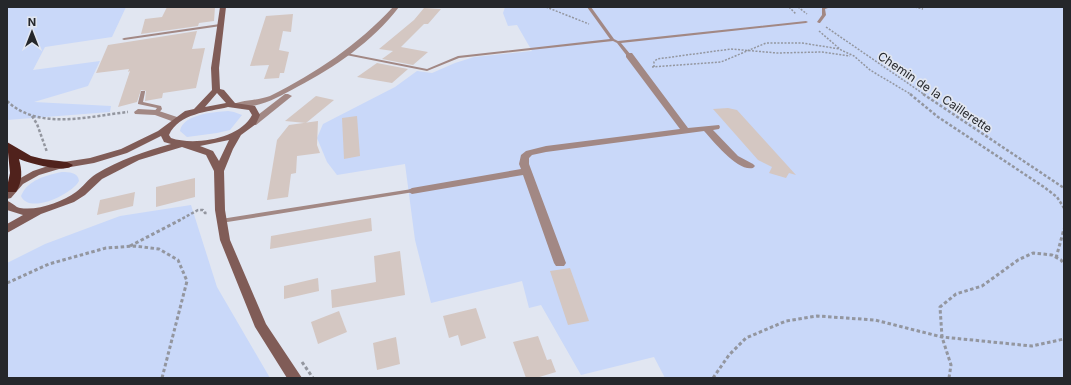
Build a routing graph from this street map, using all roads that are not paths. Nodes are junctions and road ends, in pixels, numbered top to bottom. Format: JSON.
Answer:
{"nodes":[{"id":1,"x":223,"y":7,"type":"edge"},
{"id":2,"x":396,"y":7,"type":"edge"},
{"id":3,"x":589,"y":7,"type":"edge"},
{"id":4,"x":829,"y":7,"type":"edge"},
{"id":5,"x":806,"y":22,"type":"dead end"},
{"id":6,"x":819,"y":22,"type":"road end"},
{"id":7,"x":220,"y":27,"type":"junction"},
{"id":8,"x":159,"y":37,"type":"dead end"},
{"id":9,"x":124,"y":39,"type":"dead end"},
{"id":10,"x":615,"y":41,"type":"junction"},
{"id":11,"x":346,"y":54,"type":"junction"},
{"id":12,"x":629,"y":55,"type":"joint"},
{"id":13,"x":305,"y":81,"type":"junction"},
{"id":14,"x":216,"y":90,"type":"junction"},
{"id":15,"x":142,"y":92,"type":"dead end"},
{"id":16,"x":234,"y":105,"type":"junction"},
{"id":17,"x":198,"y":110,"type":"junction"},
{"id":18,"x":138,"y":112,"type":"road end"},
{"id":19,"x":156,"y":113,"type":"junction"},
{"id":20,"x":176,"y":120,"type":"junction"},
{"id":21,"x":253,"y":123,"type":"junction"},
{"id":22,"x":716,"y":127,"type":"dead end"},
{"id":23,"x":168,"y":128,"type":"junction"},
{"id":24,"x":706,"y":128,"type":"junction"},
{"id":25,"x":686,"y":131,"type":"junction"},
{"id":26,"x":238,"y":133,"type":"junction"},
{"id":27,"x":183,"y":144,"type":"junction"},
{"id":28,"x":10,"y":148,"type":"edge"},
{"id":29,"x":72,"y":165,"type":"junction"},
{"id":30,"x":750,"y":166,"type":"dead end"},
{"id":31,"x":219,"y":171,"type":"junction"},
{"id":32,"x":527,"y":171,"type":"junction"},
{"id":33,"x":93,"y":181,"type":"junction"},
{"id":34,"x":412,"y":191,"type":"joint"},
{"id":35,"x":9,"y":193,"type":"edge"},
{"id":36,"x":7,"y":204,"type":"edge"},
{"id":37,"x":40,"y":210,"type":"junction"},
{"id":38,"x":222,"y":221,"type":"junction"},
{"id":39,"x":7,"y":229,"type":"edge"},
{"id":40,"x":560,"y":263,"type":"dead end"},
{"id":41,"x":295,"y":378,"type":"edge"}],
"edges":[{"from":1,"to":7,"type":"main road"},
{"from":2,"to":11,"type":"street"},
{"from":3,"to":10,"type":"lane"},
{"from":4,"to":6,"type":"lane"},
{"from":5,"to":10,"type":"lane"},
{"from":7,"to":8,"type":"lane"},
{"from":7,"to":9,"type":"lane"},
{"from":7,"to":14,"type":"main road"},
{"from":10,"to":11,"type":"lane"},
{"from":10,"to":12,"type":"lane"},
{"from":11,"to":13,"type":"street"},
{"from":12,"to":25,"type":"street"},
{"from":13,"to":16,"type":"street"},
{"from":13,"to":21,"type":"street"},
{"from":14,"to":16,"type":"main road"},
{"from":14,"to":17,"type":"main road"},
{"from":15,"to":19,"type":"lane"},
{"from":16,"to":17,"type":"main road"},
{"from":16,"to":21,"type":"main road"},
{"from":17,"to":20,"type":"main road"},
{"from":18,"to":19,"type":"street"},
{"from":19,"to":20,"type":"street"},
{"from":20,"to":23,"type":"main road"},
{"from":21,"to":26,"type":"main road"},
{"from":22,"to":24,"type":"street"},
{"from":23,"to":27,"type":"main road"},
{"from":23,"to":29,"type":"main road"},
{"from":24,"to":25,"type":"street"},
{"from":24,"to":30,"type":"street"},
{"from":25,"to":32,"type":"street"},
{"from":26,"to":27,"type":"main road"},
{"from":26,"to":31,"type":"main road"},
{"from":27,"to":31,"type":"main road"},
{"from":27,"to":33,"type":"main road"},
{"from":28,"to":29,"type":"highway"},
{"from":28,"to":35,"type":"highway"},
{"from":29,"to":33,"type":"main road"},
{"from":29,"to":35,"type":"main road"},
{"from":31,"to":38,"type":"main road"},
{"from":32,"to":34,"type":"street"},
{"from":32,"to":40,"type":"street"},
{"from":33,"to":37,"type":"main road"},
{"from":34,"to":38,"type":"lane"},
{"from":36,"to":37,"type":"main road"},
{"from":37,"to":39,"type":"main road"},
{"from":38,"to":41,"type":"main road"}]}
